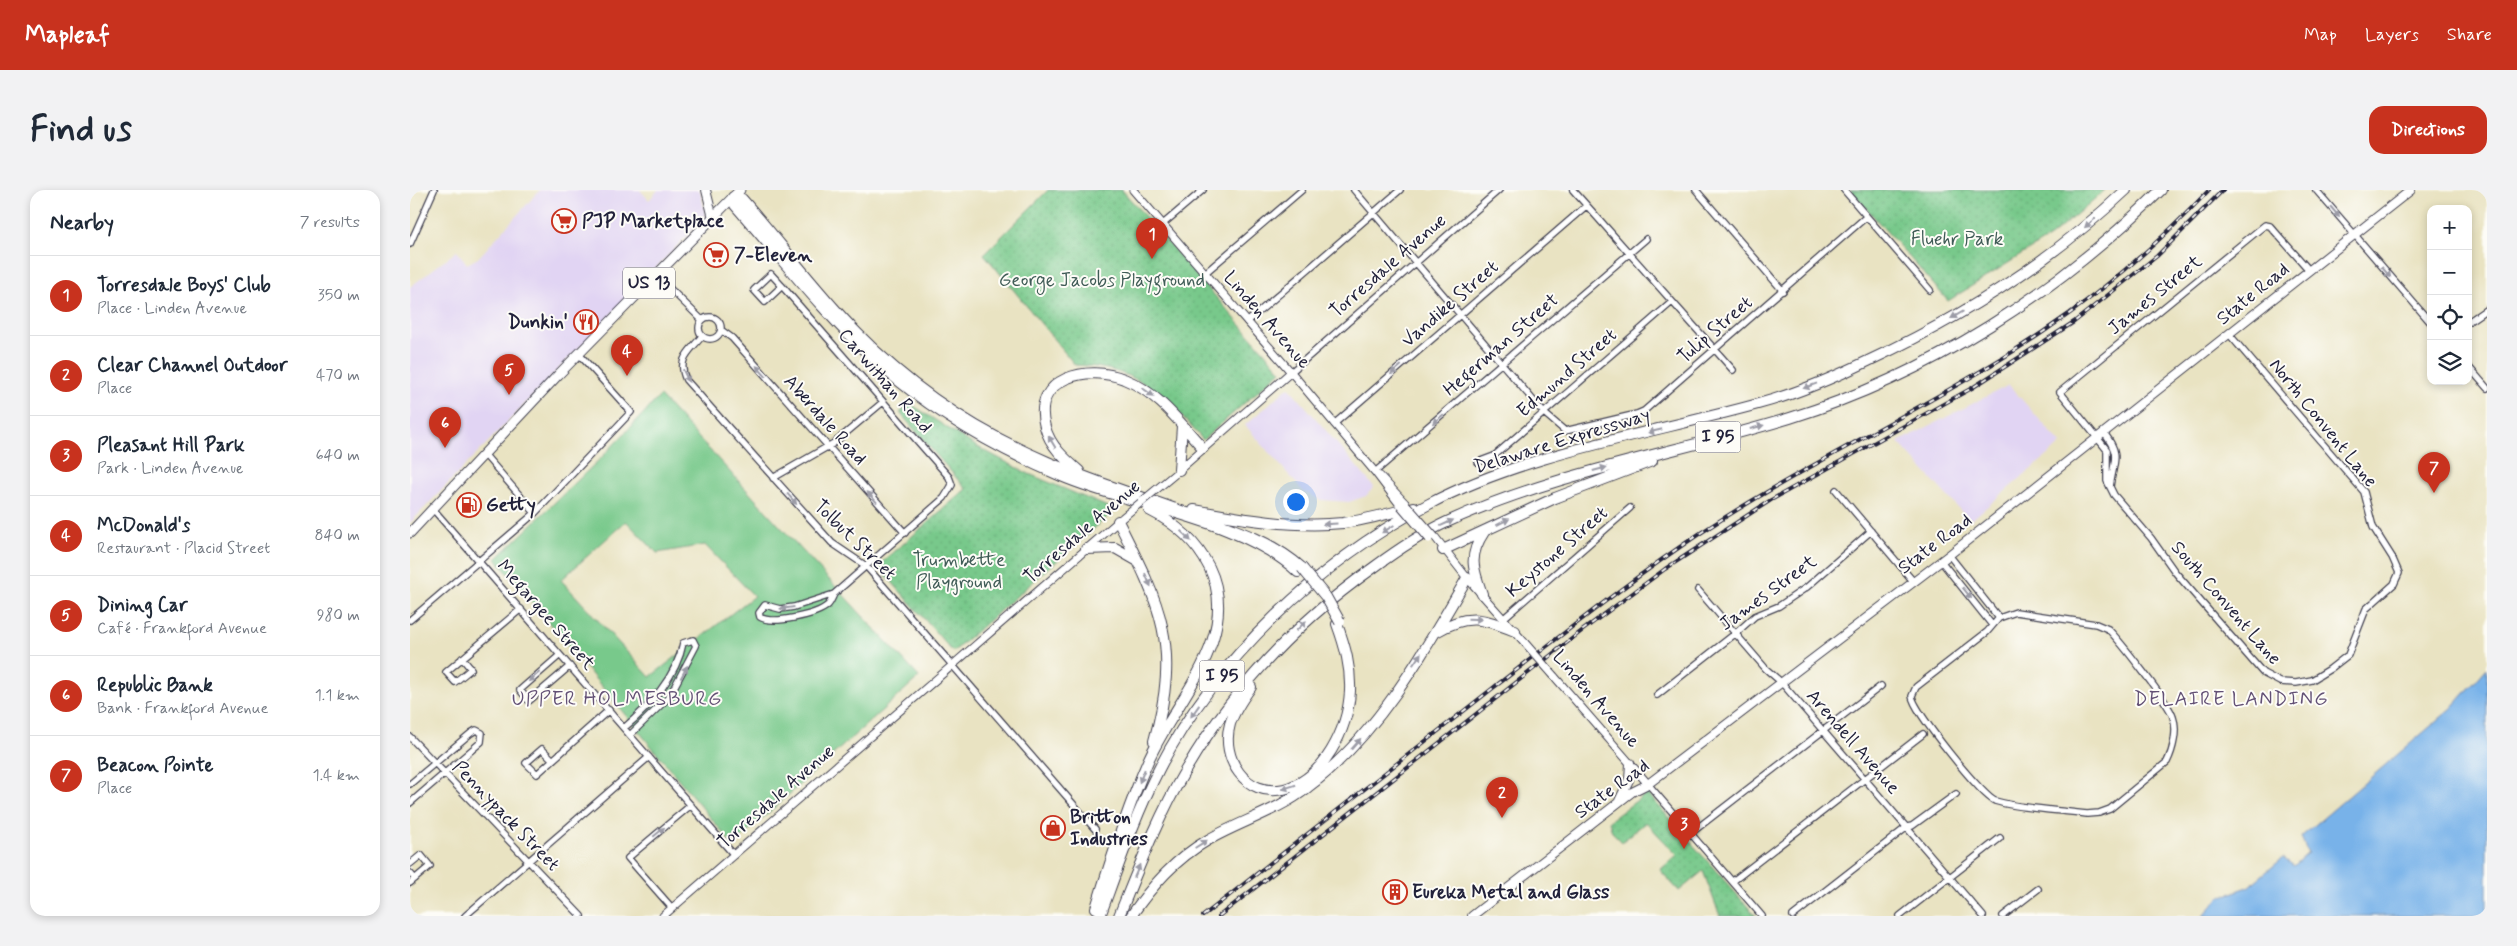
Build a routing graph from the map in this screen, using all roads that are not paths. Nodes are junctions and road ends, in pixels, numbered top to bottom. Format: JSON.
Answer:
{"nodes":[{"id":1,"x":434,"y":190,"type":"edge"},
{"id":2,"x":706,"y":190,"type":"edge"},
{"id":3,"x":1133,"y":190,"type":"edge"},
{"id":4,"x":1203,"y":190,"type":"edge"},
{"id":5,"x":1302,"y":190,"type":"edge"},
{"id":6,"x":1354,"y":190,"type":"edge"},
{"id":7,"x":1400,"y":190,"type":"edge"},
{"id":8,"x":1498,"y":190,"type":"edge"},
{"id":9,"x":1572,"y":190,"type":"edge"},
{"id":10,"x":1696,"y":190,"type":"edge"},
{"id":11,"x":1844,"y":190,"type":"edge"},
{"id":12,"x":2126,"y":190,"type":"edge"},
{"id":13,"x":2161,"y":190,"type":"edge"},
{"id":14,"x":2316,"y":190,"type":"edge"},
{"id":15,"x":2411,"y":190,"type":"edge"},
{"id":16,"x":734,"y":192,"type":"edge"},
{"id":17,"x":1586,"y":206,"type":"junction"},
{"id":18,"x":1374,"y":213,"type":"junction"},
{"id":19,"x":1866,"y":217,"type":"junction"},
{"id":20,"x":712,"y":218,"type":"junction"},
{"id":21,"x":1163,"y":224,"type":"junction"},
{"id":22,"x":2354,"y":235,"type":"junction"},
{"id":23,"x":1646,"y":239,"type":"dead end"},
{"id":24,"x":410,"y":244,"type":"edge"},
{"id":25,"x":1629,"y":253,"type":"junction"},
{"id":26,"x":1416,"y":263,"type":"junction"},
{"id":27,"x":2309,"y":270,"type":"junction"},
{"id":28,"x":1205,"y":273,"type":"junction"},
{"id":29,"x":656,"y":275,"type":"junction"},
{"id":30,"x":782,"y":286,"type":"junction"},
{"id":31,"x":1930,"y":290,"type":"dead end"},
{"id":32,"x":1782,"y":291,"type":"junction"},
{"id":33,"x":1672,"y":302,"type":"junction"},
{"id":34,"x":2487,"y":309,"type":"edge"},
{"id":35,"x":1459,"y":316,"type":"junction"},
{"id":36,"x":2427,"y":317,"type":"edge"},
{"id":37,"x":2472,"y":319,"type":"edge"},
{"id":38,"x":702,"y":320,"type":"junction"},
{"id":39,"x":1247,"y":322,"type":"junction"},
{"id":40,"x":721,"y":330,"type":"junction"},
{"id":41,"x":2229,"y":334,"type":"junction"},
{"id":42,"x":702,"y":336,"type":"junction"},
{"id":43,"x":1714,"y":351,"type":"junction"},
{"id":44,"x":579,"y":354,"type":"junction"},
{"id":45,"x":1501,"y":364,"type":"junction"},
{"id":46,"x":1733,"y":370,"type":"dead end"},
{"id":47,"x":2472,"y":371,"type":"edge"},
{"id":48,"x":1291,"y":372,"type":"junction"},
{"id":49,"x":2487,"y":388,"type":"edge"},
{"id":50,"x":883,"y":402,"type":"junction"},
{"id":51,"x":1544,"y":413,"type":"junction"},
{"id":52,"x":1334,"y":424,"type":"junction"},
{"id":53,"x":1182,"y":426,"type":"junction"},
{"id":54,"x":2100,"y":435,"type":"junction"},
{"id":55,"x":1710,"y":440,"type":"junction"},
{"id":56,"x":828,"y":447,"type":"junction"},
{"id":57,"x":1203,"y":448,"type":"junction"},
{"id":58,"x":484,"y":454,"type":"junction"},
{"id":59,"x":1478,"y":462,"type":"dead end"},
{"id":60,"x":1177,"y":472,"type":"junction"},
{"id":61,"x":1375,"y":472,"type":"junction"},
{"id":62,"x":1085,"y":477,"type":"junction"},
{"id":63,"x":773,"y":478,"type":"junction"},
{"id":64,"x":1836,"y":490,"type":"dead end"},
{"id":65,"x":2110,"y":490,"type":"joint"},
{"id":66,"x":1114,"y":495,"type":"junction"},
{"id":67,"x":1162,"y":503,"type":"junction"},
{"id":68,"x":1429,"y":503,"type":"junction"},
{"id":69,"x":433,"y":508,"type":"junction"},
{"id":70,"x":1630,"y":508,"type":"dead end"},
{"id":71,"x":535,"y":513,"type":"junction"},
{"id":72,"x":1120,"y":520,"type":"junction"},
{"id":73,"x":1486,"y":530,"type":"junction"},
{"id":74,"x":1871,"y":531,"type":"junction"},
{"id":75,"x":410,"y":533,"type":"edge"},
{"id":76,"x":904,"y":533,"type":"junction"},
{"id":77,"x":1086,"y":549,"type":"junction"},
{"id":78,"x":1443,"y":550,"type":"junction"},
{"id":79,"x":1949,"y":555,"type":"junction"},
{"id":80,"x":1137,"y":560,"type":"junction"},
{"id":81,"x":479,"y":561,"type":"junction"},
{"id":82,"x":1941,"y":561,"type":"junction"},
{"id":83,"x":2396,"y":563,"type":"joint"},
{"id":84,"x":866,"y":566,"type":"junction"},
{"id":85,"x":1300,"y":570,"type":"junction"},
{"id":86,"x":1467,"y":578,"type":"junction"},
{"id":87,"x":1913,"y":581,"type":"junction"},
{"id":88,"x":1698,"y":590,"type":"dead end"},
{"id":89,"x":834,"y":594,"type":"junction"},
{"id":90,"x":1482,"y":594,"type":"junction"},
{"id":91,"x":521,"y":609,"type":"junction"},
{"id":92,"x":1504,"y":618,"type":"junction"},
{"id":93,"x":1999,"y":618,"type":"junction"},
{"id":94,"x":410,"y":620,"type":"edge"},
{"id":95,"x":1339,"y":623,"type":"junction"},
{"id":96,"x":1992,"y":625,"type":"junction"},
{"id":97,"x":1515,"y":631,"type":"junction"},
{"id":98,"x":1436,"y":632,"type":"junction"},
{"id":99,"x":1736,"y":634,"type":"junction"},
{"id":100,"x":560,"y":655,"type":"junction"},
{"id":101,"x":462,"y":658,"type":"dead end"},
{"id":102,"x":1266,"y":660,"type":"junction"},
{"id":103,"x":952,"y":665,"type":"junction"},
{"id":104,"x":570,"y":666,"type":"junction"},
{"id":105,"x":1781,"y":682,"type":"junction"},
{"id":106,"x":1881,"y":686,"type":"dead end"},
{"id":107,"x":1657,"y":695,"type":"dead end"},
{"id":108,"x":608,"y":710,"type":"junction"},
{"id":109,"x":624,"y":728,"type":"junction"},
{"id":110,"x":1822,"y":732,"type":"junction"},
{"id":111,"x":1923,"y":734,"type":"dead end"},
{"id":112,"x":630,"y":735,"type":"junction"},
{"id":113,"x":410,"y":737,"type":"edge"},
{"id":114,"x":649,"y":757,"type":"junction"},
{"id":115,"x":553,"y":760,"type":"junction"},
{"id":116,"x":1148,"y":760,"type":"junction"},
{"id":117,"x":435,"y":763,"type":"junction"},
{"id":118,"x":1630,"y":763,"type":"junction"},
{"id":119,"x":445,"y":774,"type":"junction"},
{"id":120,"x":1864,"y":780,"type":"junction"},
{"id":121,"x":410,"y":784,"type":"edge"},
{"id":122,"x":1648,"y":784,"type":"junction"},
{"id":123,"x":1307,"y":788,"type":"junction"},
{"id":124,"x":1956,"y":794,"type":"dead end"},
{"id":125,"x":410,"y":803,"type":"edge"},
{"id":126,"x":1618,"y":803,"type":"junction"},
{"id":127,"x":691,"y":805,"type":"junction"},
{"id":128,"x":1907,"y":827,"type":"junction"},
{"id":129,"x":1095,"y":829,"type":"dead end"},
{"id":130,"x":1690,"y":833,"type":"junction"},
{"id":131,"x":2000,"y":838,"type":"dead end"},
{"id":132,"x":734,"y":855,"type":"junction"},
{"id":133,"x":528,"y":860,"type":"junction"},
{"id":134,"x":410,"y":864,"type":"edge"},
{"id":135,"x":410,"y":873,"type":"edge"},
{"id":136,"x":1950,"y":876,"type":"junction"},
{"id":137,"x":412,"y":881,"type":"edge"},
{"id":138,"x":1733,"y":881,"type":"junction"},
{"id":139,"x":2038,"y":889,"type":"dead end"},
{"id":140,"x":672,"y":908,"type":"junction"},
{"id":141,"x":465,"y":916,"type":"edge"},
{"id":142,"x":581,"y":916,"type":"edge"},
{"id":143,"x":663,"y":916,"type":"edge"},
{"id":144,"x":1094,"y":916,"type":"edge"},
{"id":145,"x":1100,"y":916,"type":"edge"},
{"id":146,"x":1118,"y":916,"type":"edge"},
{"id":147,"x":1131,"y":916,"type":"edge"},
{"id":148,"x":1472,"y":916,"type":"edge"},
{"id":149,"x":1762,"y":916,"type":"edge"},
{"id":150,"x":1793,"y":916,"type":"edge"},
{"id":151,"x":1900,"y":916,"type":"edge"},
{"id":152,"x":1983,"y":916,"type":"edge"},
{"id":153,"x":2003,"y":916,"type":"edge"}],
"edges":[{"from":1,"to":24,"type":"street"},
{"from":2,"to":20,"type":"main road"},
{"from":3,"to":21,"type":"street","name":"Linden Avenue"},
{"from":4,"to":21,"type":"street"},
{"from":5,"to":28,"type":"street"},
{"from":6,"to":18,"type":"street"},
{"from":7,"to":18,"type":"street"},
{"from":8,"to":26,"type":"street","name":"Torresdale Avenue"},
{"from":9,"to":17,"type":"street"},
{"from":10,"to":32,"type":"street"},
{"from":11,"to":19,"type":"street"},
{"from":12,"to":68,"type":"highway","name":"Delaware Expressway","number":"I 95","one_way":true},
{"from":55,"to":13,"type":"highway","name":"Delaware Expressway","number":"I 95","one_way":true},
{"from":14,"to":22,"type":"street","one_way":true},
{"from":15,"to":22,"type":"main road","name":"State Road"},
{"from":16,"to":20,"type":"main road","number":"US 13"},
{"from":16,"to":62,"type":"highway"},
{"from":16,"to":66,"type":"highway"},
{"from":17,"to":25,"type":"street"},
{"from":17,"to":35,"type":"street","name":"Vandike Street"},
{"from":18,"to":26,"type":"street"},
{"from":18,"to":39,"type":"street"},
{"from":19,"to":31,"type":"street"},
{"from":19,"to":32,"type":"street","name":"Tulip Street"},
{"from":20,"to":29,"type":"main road","number":"US 13"},
{"from":21,"to":28,"type":"street","name":"Linden Avenue"},
{"from":22,"to":27,"type":"main road","name":"State Road"},
{"from":22,"to":36,"type":"street","one_way":true},
{"from":23,"to":25,"type":"street","name":"Hegerman Street"},
{"from":25,"to":33,"type":"street"},
{"from":25,"to":45,"type":"street","name":"Hegerman Street"},
{"from":26,"to":35,"type":"street"},
{"from":26,"to":48,"type":"street","name":"Torresdale Avenue"},
{"from":27,"to":41,"type":"main road","name":"State Road"},
{"from":27,"to":54,"type":"street","name":"James Street"},
{"from":28,"to":39,"type":"street","name":"Linden Avenue"},
{"from":29,"to":38,"type":"street"},
{"from":29,"to":44,"type":"main road","number":"US 13"},
{"from":30,"to":30,"type":"street"},
{"from":30,"to":50,"type":"street","name":"Carwithan Road"},
{"from":32,"to":43,"type":"street","name":"Tulip Street"},
{"from":33,"to":43,"type":"street"},
{"from":33,"to":51,"type":"street","name":"Edmund Street"},
{"from":34,"to":37,"type":"street"},
{"from":35,"to":45,"type":"street"},
{"from":35,"to":52,"type":"street","name":"Vandike Street","one_way":true},
{"from":38,"to":40,"type":"street"},
{"from":38,"to":42,"type":"street"},
{"from":39,"to":48,"type":"street","name":"Linden Avenue"},
{"from":40,"to":42,"type":"street"},
{"from":56,"to":40,"type":"street","name":"Aberdale Road","one_way":true},
{"from":41,"to":54,"type":"main road","name":"State Road"},
{"from":41,"to":83,"type":"street","name":"North Convent Lane"},
{"from":42,"to":63,"type":"street","name":"Tolbut Street","one_way":true},
{"from":43,"to":46,"type":"street"},
{"from":43,"to":51,"type":"street","name":"Tulip Street"},
{"from":44,"to":58,"type":"main road","number":"US 13"},
{"from":44,"to":71,"type":"street"},
{"from":45,"to":51,"type":"street"},
{"from":45,"to":61,"type":"street","name":"Hegerman Street","one_way":true},
{"from":47,"to":49,"type":"street"},
{"from":48,"to":52,"type":"street","name":"Linden Avenue"},
{"from":48,"to":57,"type":"street","name":"Torresdale Avenue"},
{"from":50,"to":56,"type":"street"},
{"from":50,"to":76,"type":"street","name":"Carwithan Road"},
{"from":51,"to":59,"type":"street","name":"Edmund Street"},
{"from":52,"to":61,"type":"street","name":"Linden Avenue"},
{"from":53,"to":57,"type":"highway"},
{"from":53,"to":60,"type":"highway"},
{"from":62,"to":53,"type":"highway","one_way":true},
{"from":54,"to":65,"type":"street","name":"James Street"},
{"from":54,"to":79,"type":"main road","name":"State Road"},
{"from":73,"to":55,"type":"highway","one_way":true},
{"from":102,"to":55,"type":"highway","name":"Delaware Expressway","number":"I 95","one_way":true},
{"from":56,"to":63,"type":"street"},
{"from":76,"to":56,"type":"street","name":"Aberdale Road","one_way":true},
{"from":57,"to":60,"type":"street","name":"Torresdale Avenue"},
{"from":58,"to":69,"type":"main road","number":"US 13"},
{"from":58,"to":71,"type":"street"},
{"from":60,"to":72,"type":"street","name":"Torresdale Avenue","bridge":true},
{"from":61,"to":78,"type":"street","name":"Linden Avenue","bridge":true},
{"from":62,"to":67,"type":"highway"},
{"from":63,"to":84,"type":"street","name":"Tolbut Street","one_way":true},
{"from":64,"to":74,"type":"street"},
{"from":65,"to":83,"type":"street","name":"South Convent Lane"},
{"from":66,"to":85,"type":"highway"},
{"from":66,"to":116,"type":"highway","one_way":true},
{"from":68,"to":67,"type":"highway","one_way":true},
{"from":67,"to":85,"type":"highway"},
{"from":68,"to":145,"type":"highway","name":"Delaware Expressway","number":"I 95","one_way":true},
{"from":69,"to":75,"type":"main road","number":"US 13"},
{"from":69,"to":81,"type":"street","name":"Megargee Street"},
{"from":70,"to":92,"type":"street","name":"Keystone Street"},
{"from":71,"to":81,"type":"street"},
{"from":72,"to":77,"type":"street","name":"Torresdale Avenue"},
{"from":72,"to":80,"type":"highway"},
{"from":73,"to":78,"type":"highway"},
{"from":73,"to":90,"type":"highway"},
{"from":74,"to":87,"type":"street"},
{"from":74,"to":99,"type":"street","name":"James Street"},
{"from":76,"to":84,"type":"street"},
{"from":77,"to":80,"type":"highway"},
{"from":77,"to":103,"type":"street","name":"Torresdale Avenue"},
{"from":78,"to":86,"type":"street","name":"Linden Avenue"},
{"from":79,"to":82,"type":"main road","name":"State Road"},
{"from":79,"to":93,"type":"street"},
{"from":80,"to":116,"type":"highway","one_way":true},
{"from":81,"to":91,"type":"street","name":"Megargee Street"},
{"from":81,"to":94,"type":"street"},
{"from":82,"to":87,"type":"main road","name":"State Road"},
{"from":82,"to":96,"type":"street","one_way":true},
{"from":84,"to":89,"type":"street"},
{"from":84,"to":103,"type":"street","name":"Tolbut Street"},
{"from":85,"to":95,"type":"highway","bridge":true},
{"from":86,"to":90,"type":"street","name":"Linden Avenue"},
{"from":86,"to":98,"type":"highway"},
{"from":87,"to":105,"type":"main road","name":"State Road"},
{"from":88,"to":99,"type":"street","name":"Arendell Avenue"},
{"from":89,"to":89,"type":"street","one_way":true},
{"from":90,"to":92,"type":"street","name":"Linden Avenue"},
{"from":91,"to":100,"type":"street","name":"Megargee Street"},
{"from":91,"to":101,"type":"street"},
{"from":92,"to":97,"type":"street","name":"Linden Avenue"},
{"from":93,"to":96,"type":"street"},
{"from":93,"to":96,"type":"street"},
{"from":95,"to":102,"type":"highway","one_way":true},
{"from":95,"to":123,"type":"highway"},
{"from":98,"to":97,"type":"highway","one_way":true},
{"from":97,"to":118,"type":"street","name":"Linden Avenue","bridge":true},
{"from":123,"to":98,"type":"highway","one_way":true},
{"from":99,"to":105,"type":"street","name":"Arendell Avenue"},
{"from":99,"to":107,"type":"street","name":"James Street"},
{"from":100,"to":104,"type":"street","name":"Megargee Street"},
{"from":100,"to":104,"type":"street","one_way":true},
{"from":146,"to":102,"type":"highway","name":"Delaware Expressway","number":"I 95","one_way":true},
{"from":103,"to":129,"type":"street","name":"Tolbut Street"},
{"from":103,"to":132,"type":"street","name":"Torresdale Avenue"},
{"from":104,"to":108,"type":"street","name":"Megargee Street"},
{"from":105,"to":110,"type":"street","name":"Arendell Avenue"},
{"from":105,"to":122,"type":"main road","name":"State Road"},
{"from":106,"to":110,"type":"street"},
{"from":108,"to":109,"type":"street","name":"Megargee Street"},
{"from":108,"to":115,"type":"street"},
{"from":109,"to":112,"type":"street","name":"Megargee Street"},
{"from":112,"to":109,"type":"street","one_way":true},
{"from":110,"to":120,"type":"street","name":"Arendell Avenue"},
{"from":110,"to":130,"type":"street"},
{"from":111,"to":120,"type":"street"},
{"from":112,"to":114,"type":"street","name":"Megargee Street"},
{"from":113,"to":117,"type":"street","name":"Pennypack Street"},
{"from":114,"to":127,"type":"street","name":"Megargee Street"},
{"from":114,"to":133,"type":"street"},
{"from":115,"to":115,"type":"street"},
{"from":116,"to":144,"type":"highway","one_way":true},
{"from":117,"to":119,"type":"street","name":"Pennypack Street"},
{"from":117,"to":119,"type":"street"},
{"from":117,"to":121,"type":"street"},
{"from":118,"to":122,"type":"street","name":"Linden Avenue"},
{"from":118,"to":126,"type":"main road"},
{"from":119,"to":125,"type":"street"},
{"from":119,"to":133,"type":"street","name":"Pennypack Street"},
{"from":120,"to":128,"type":"street","name":"Arendell Avenue"},
{"from":120,"to":138,"type":"street"},
{"from":122,"to":126,"type":"main road","name":"State Road"},
{"from":122,"to":130,"type":"street","name":"Linden Avenue"},
{"from":147,"to":123,"type":"highway","one_way":true},
{"from":124,"to":128,"type":"street"},
{"from":126,"to":148,"type":"main road","name":"State Road"},
{"from":127,"to":132,"type":"street","name":"Megargee Street"},
{"from":140,"to":127,"type":"street","one_way":true},
{"from":128,"to":136,"type":"street","name":"Arendell Avenue"},
{"from":128,"to":150,"type":"street"},
{"from":130,"to":138,"type":"street","name":"Linden Avenue"},
{"from":131,"to":136,"type":"street"},
{"from":132,"to":140,"type":"street","name":"Torresdale Avenue"},
{"from":133,"to":141,"type":"street"},
{"from":133,"to":142,"type":"street","name":"Pennypack Street"},
{"from":134,"to":137,"type":"street"},
{"from":135,"to":137,"type":"street"},
{"from":136,"to":151,"type":"street"},
{"from":136,"to":152,"type":"street","name":"Arendell Avenue"},
{"from":138,"to":149,"type":"street","name":"Linden Avenue"},
{"from":139,"to":153,"type":"street"},
{"from":140,"to":143,"type":"street","name":"Torresdale Avenue"}]}
